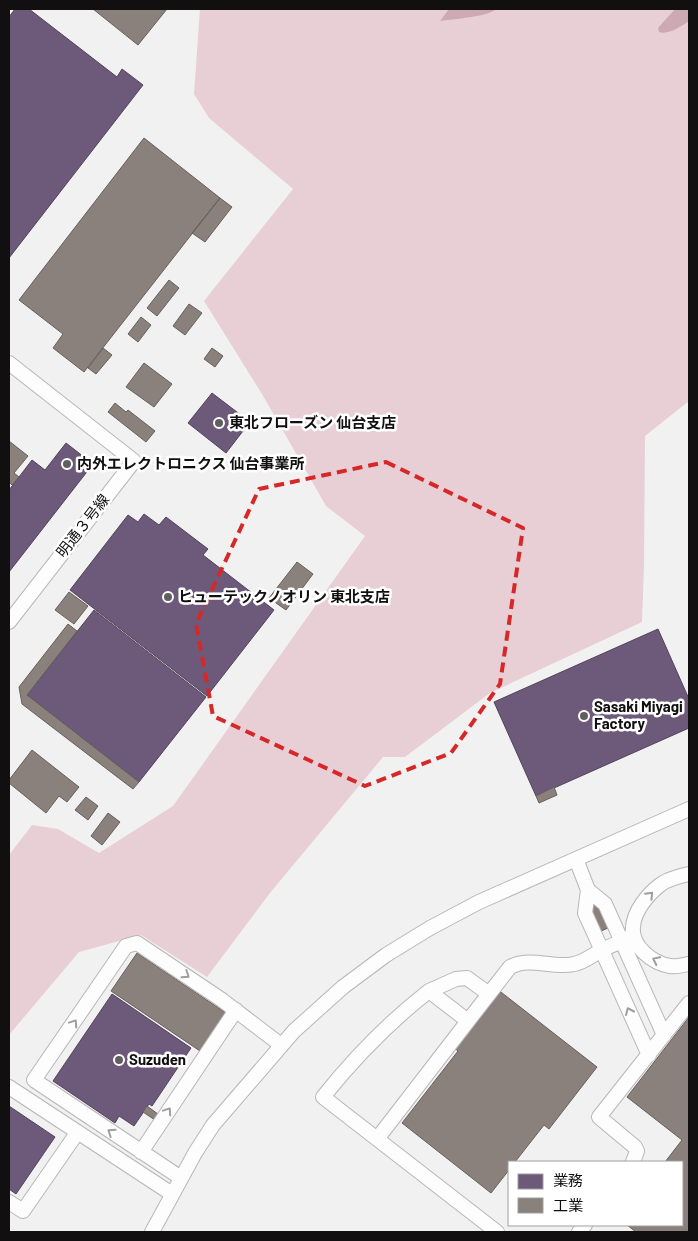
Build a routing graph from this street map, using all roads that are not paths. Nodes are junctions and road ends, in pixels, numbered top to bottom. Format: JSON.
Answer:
{"nodes":[{"id":1,"x":9,"y":363,"type":"edge"},
{"id":2,"x":9,"y":622,"type":"edge"},
{"id":3,"x":689,"y":809,"type":"edge"},
{"id":4,"x":576,"y":859,"type":"junction"},
{"id":5,"x":689,"y":874,"type":"edge"},
{"id":6,"x":588,"y":890,"type":"junction"},
{"id":7,"x":627,"y":938,"type":"junction"},
{"id":8,"x":602,"y":950,"type":"junction"},
{"id":9,"x":689,"y":964,"type":"edge"},
{"id":10,"x":429,"y":991,"type":"junction"},
{"id":11,"x":489,"y":994,"type":"junction"},
{"id":12,"x":689,"y":1003,"type":"edge"},
{"id":13,"x":236,"y":1010,"type":"junction"},
{"id":14,"x":468,"y":1021,"type":"junction"},
{"id":15,"x":664,"y":1036,"type":"junction"},
{"id":16,"x":281,"y":1045,"type":"junction"},
{"id":17,"x":649,"y":1055,"type":"junction"},
{"id":18,"x":9,"y":1088,"type":"edge"},
{"id":19,"x":77,"y":1133,"type":"junction"},
{"id":20,"x":377,"y":1139,"type":"junction"},
{"id":21,"x":142,"y":1152,"type":"junction"},
{"id":22,"x":632,"y":1161,"type":"edge"},
{"id":23,"x":181,"y":1178,"type":"junction"},
{"id":24,"x":172,"y":1194,"type":"junction"},
{"id":25,"x":9,"y":1202,"type":"edge"},
{"id":26,"x":152,"y":1232,"type":"edge"},
{"id":27,"x":497,"y":1232,"type":"edge"}],
"edges":[{"from":1,"to":2,"type":"street","name":"明通３号線"},
{"from":3,"to":4,"type":"street"},
{"from":4,"to":6,"type":"street"},
{"from":4,"to":16,"type":"street"},
{"from":7,"to":5,"type":"street","one_way":true},
{"from":6,"to":7,"type":"street"},
{"from":6,"to":8,"type":"street"},
{"from":7,"to":8,"type":"street"},
{"from":9,"to":7,"type":"street","one_way":true},
{"from":7,"to":15,"type":"street"},
{"from":8,"to":11,"type":"street"},
{"from":17,"to":8,"type":"street","one_way":true},
{"from":10,"to":11,"type":"street"},
{"from":10,"to":14,"type":"street"},
{"from":10,"to":20,"type":"street"},
{"from":11,"to":14,"type":"street"},
{"from":12,"to":15,"type":"street"},
{"from":13,"to":16,"type":"street"},
{"from":21,"to":13,"type":"street","one_way":true},
{"from":21,"to":13,"type":"street","one_way":true},
{"from":14,"to":20,"type":"street"},
{"from":15,"to":17,"type":"street"},
{"from":16,"to":23,"type":"street"},
{"from":17,"to":22,"type":"street"},
{"from":18,"to":19,"type":"street"},
{"from":19,"to":24,"type":"street"},
{"from":19,"to":25,"type":"street"},
{"from":20,"to":27,"type":"street"},
{"from":21,"to":23,"type":"street"},
{"from":23,"to":24,"type":"street"},
{"from":24,"to":26,"type":"street"}]}
